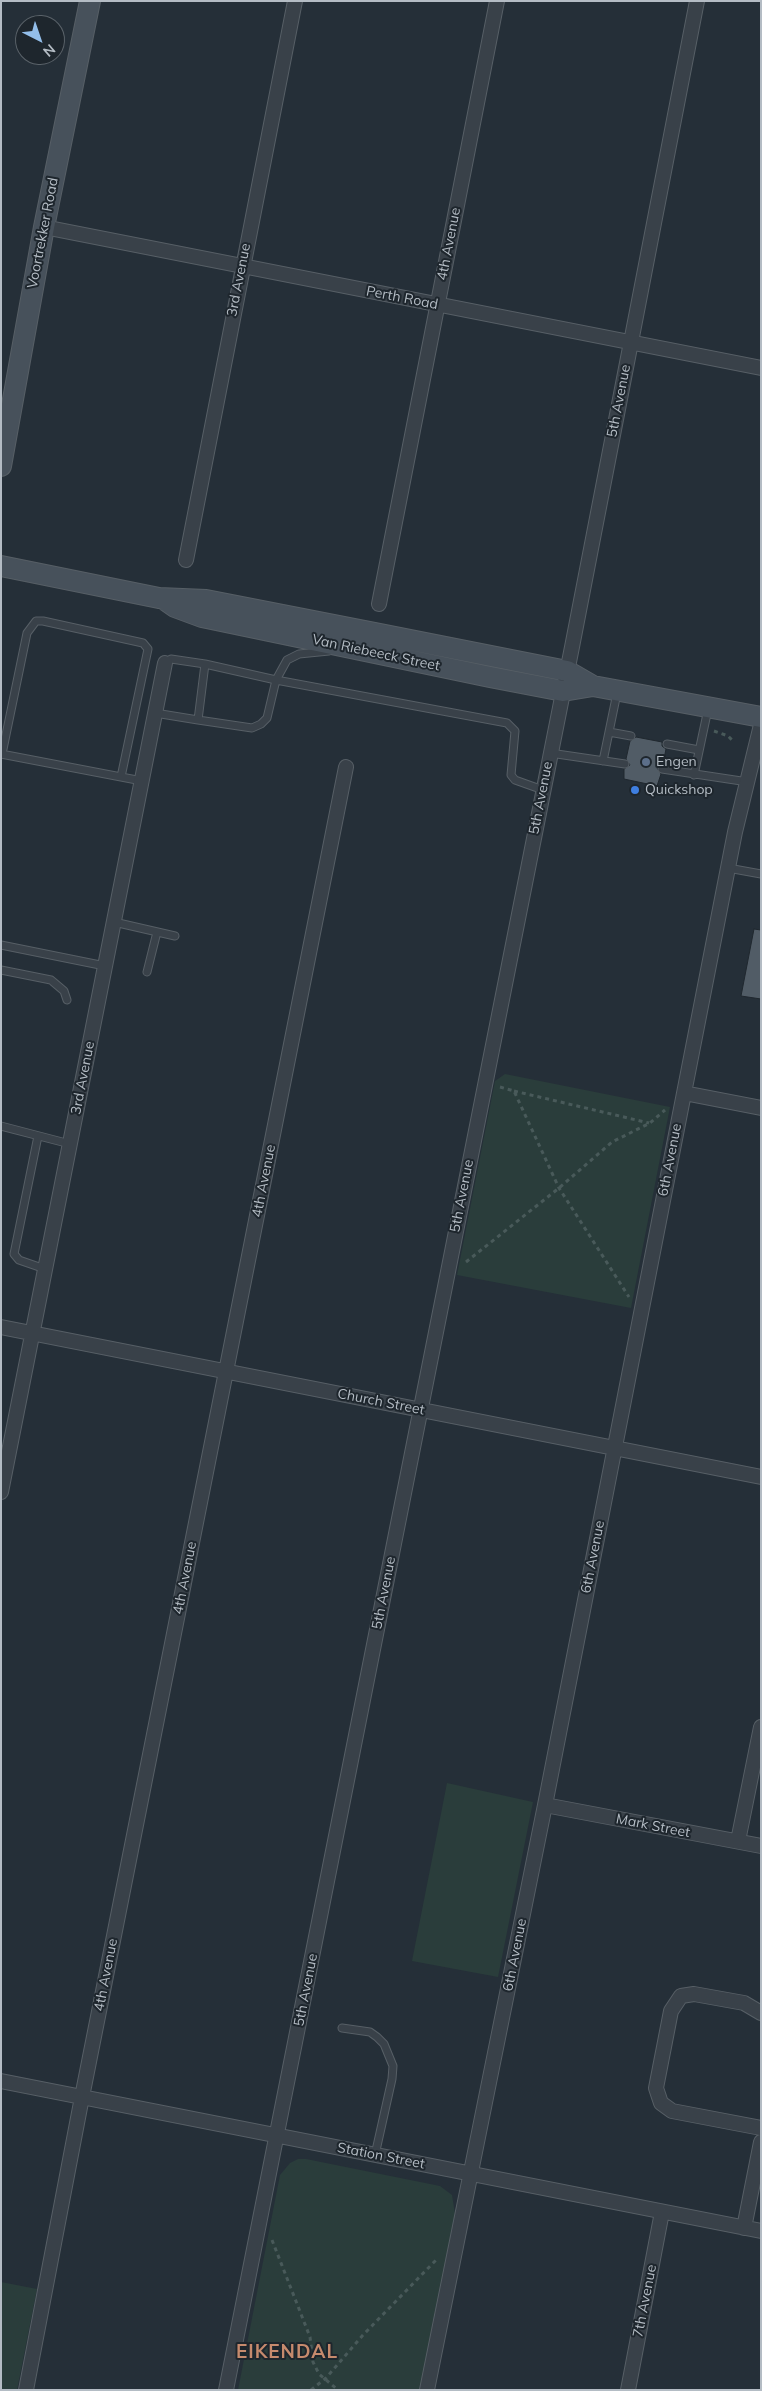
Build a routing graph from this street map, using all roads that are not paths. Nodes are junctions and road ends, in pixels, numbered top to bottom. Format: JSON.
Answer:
{"nodes":[{"id":1,"x":90,"y":1,"type":"edge"},
{"id":2,"x":295,"y":1,"type":"edge"},
{"id":3,"x":497,"y":1,"type":"edge"},
{"id":4,"x":698,"y":1,"type":"edge"},
{"id":5,"x":44,"y":227,"type":"junction"},
{"id":6,"x":242,"y":266,"type":"junction"},
{"id":7,"x":437,"y":305,"type":"junction"},
{"id":8,"x":630,"y":343,"type":"junction"},
{"id":9,"x":761,"y":368,"type":"edge"},
{"id":10,"x":1,"y":466,"type":"edge"},
{"id":11,"x":186,"y":560,"type":"dead end"},
{"id":12,"x":1,"y":566,"type":"edge"},
{"id":13,"x":163,"y":598,"type":"junction"},
{"id":14,"x":379,"y":604,"type":"dead end"},
{"id":15,"x":357,"y":650,"type":"junction"},
{"id":16,"x":165,"y":663,"type":"joint"},
{"id":17,"x":205,"y":664,"type":"junction"},
{"id":18,"x":567,"y":671,"type":"junction"},
{"id":19,"x":276,"y":680,"type":"junction"},
{"id":20,"x":593,"y":686,"type":"junction"},
{"id":21,"x":617,"y":690,"type":"junction"},
{"id":22,"x":563,"y":691,"type":"junction"},
{"id":23,"x":708,"y":708,"type":"junction"},
{"id":24,"x":155,"y":713,"type":"junction"},
{"id":25,"x":761,"y":717,"type":"edge"},
{"id":26,"x":198,"y":720,"type":"junction"},
{"id":27,"x":761,"y":725,"type":"edge"},
{"id":28,"x":609,"y":732,"type":"junction"},
{"id":29,"x":631,"y":736,"type":"dead end"},
{"id":30,"x":667,"y":744,"type":"dead end"},
{"id":31,"x":699,"y":750,"type":"junction"},
{"id":32,"x":550,"y":753,"type":"junction"},
{"id":33,"x":2,"y":754,"type":"edge"},
{"id":34,"x":603,"y":761,"type":"junction"},
{"id":35,"x":625,"y":764,"type":"dead end"},
{"id":36,"x":346,"y":767,"type":"dead end"},
{"id":37,"x":662,"y":769,"type":"dead end"},
{"id":38,"x":694,"y":774,"type":"junction"},
{"id":39,"x":122,"y":777,"type":"junction"},
{"id":40,"x":142,"y":780,"type":"junction"},
{"id":41,"x":748,"y":782,"type":"junction"},
{"id":42,"x":543,"y":790,"type":"junction"},
{"id":43,"x":728,"y":868,"type":"junction"},
{"id":44,"x":761,"y":874,"type":"edge"},
{"id":45,"x":114,"y":922,"type":"junction"},
{"id":46,"x":157,"y":932,"type":"junction"},
{"id":47,"x":175,"y":936,"type":"dead end"},
{"id":48,"x":1,"y":945,"type":"edge"},
{"id":49,"x":105,"y":966,"type":"junction"},
{"id":50,"x":1,"y":970,"type":"edge"},
{"id":51,"x":147,"y":972,"type":"dead end"},
{"id":52,"x":67,"y":1000,"type":"dead end"},
{"id":53,"x":684,"y":1093,"type":"junction"},
{"id":54,"x":761,"y":1108,"type":"edge"},
{"id":55,"x":1,"y":1126,"type":"edge"},
{"id":56,"x":38,"y":1136,"type":"junction"},
{"id":57,"x":70,"y":1144,"type":"junction"},
{"id":58,"x":45,"y":1269,"type":"junction"},
{"id":59,"x":1,"y":1327,"type":"edge"},
{"id":60,"x":32,"y":1333,"type":"junction"},
{"id":61,"x":226,"y":1372,"type":"junction"},
{"id":62,"x":420,"y":1410,"type":"junction"},
{"id":63,"x":614,"y":1447,"type":"junction"},
{"id":64,"x":761,"y":1477,"type":"edge"},
{"id":65,"x":1,"y":1492,"type":"edge"},
{"id":66,"x":761,"y":1727,"type":"edge"},
{"id":67,"x":545,"y":1806,"type":"junction"},
{"id":68,"x":738,"y":1841,"type":"junction"},
{"id":69,"x":761,"y":1846,"type":"edge"},
{"id":70,"x":761,"y":2013,"type":"edge"},
{"id":71,"x":342,"y":2028,"type":"dead end"},
{"id":72,"x":1,"y":2080,"type":"edge"},
{"id":73,"x":82,"y":2097,"type":"junction"},
{"id":74,"x":761,"y":2128,"type":"edge"},
{"id":75,"x":278,"y":2135,"type":"junction"},
{"id":76,"x":761,"y":2142,"type":"edge"},
{"id":77,"x":374,"y":2155,"type":"junction"},
{"id":78,"x":470,"y":2174,"type":"junction"},
{"id":79,"x":662,"y":2212,"type":"junction"},
{"id":80,"x":744,"y":2228,"type":"junction"},
{"id":81,"x":761,"y":2231,"type":"edge"},
{"id":82,"x":26,"y":2390,"type":"edge"},
{"id":83,"x":226,"y":2390,"type":"edge"},
{"id":84,"x":427,"y":2390,"type":"edge"},
{"id":85,"x":628,"y":2390,"type":"edge"}],
"edges":[{"from":1,"to":5,"type":"main road","name":"Voortrekker Road"},
{"from":2,"to":6,"type":"street","name":"3rd Avenue"},
{"from":3,"to":7,"type":"street","name":"4th Avenue"},
{"from":4,"to":8,"type":"street","name":"5th Avenue"},
{"from":5,"to":6,"type":"street","name":"Perth Road"},
{"from":5,"to":10,"type":"main road","name":"Voortrekker Road"},
{"from":6,"to":7,"type":"street","name":"Perth Road"},
{"from":6,"to":11,"type":"street","name":"3rd Avenue"},
{"from":7,"to":8,"type":"street","name":"Perth Road"},
{"from":7,"to":14,"type":"street","name":"4th Avenue"},
{"from":8,"to":9,"type":"street","name":"Perth Road"},
{"from":8,"to":18,"type":"street","name":"5th Avenue"},
{"from":12,"to":13,"type":"main road","name":"Van Riebeeck Street"},
{"from":13,"to":15,"type":"main road","name":"Van Riebeeck Street"},
{"from":13,"to":18,"type":"main road","name":"Van Riebeeck Street"},
{"from":15,"to":19,"type":"lane"},
{"from":15,"to":22,"type":"main road","name":"Van Riebeeck Street"},
{"from":16,"to":17,"type":"lane"},
{"from":16,"to":24,"type":"street","name":"3rd Avenue"},
{"from":17,"to":19,"type":"lane"},
{"from":17,"to":26,"type":"lane"},
{"from":18,"to":20,"type":"main road","name":"Van Riebeeck Street"},
{"from":18,"to":22,"type":"street","name":"5th Avenue"},
{"from":19,"to":26,"type":"lane"},
{"from":19,"to":42,"type":"lane"},
{"from":20,"to":21,"type":"main road","name":"Van Riebeeck Street"},
{"from":20,"to":22,"type":"main road","name":"Van Riebeeck Street"},
{"from":21,"to":23,"type":"main road","name":"Van Riebeeck Street"},
{"from":21,"to":28,"type":"lane"},
{"from":22,"to":32,"type":"street","name":"5th Avenue"},
{"from":23,"to":25,"type":"main road","name":"Van Riebeeck Street"},
{"from":23,"to":31,"type":"lane"},
{"from":24,"to":26,"type":"lane"},
{"from":24,"to":40,"type":"street","name":"3rd Avenue"},
{"from":27,"to":41,"type":"street","name":"6th Avenue"},
{"from":28,"to":29,"type":"lane"},
{"from":28,"to":34,"type":"lane"},
{"from":30,"to":31,"type":"lane"},
{"from":31,"to":38,"type":"lane"},
{"from":32,"to":34,"type":"lane"},
{"from":32,"to":42,"type":"street","name":"5th Avenue"},
{"from":33,"to":39,"type":"lane"},
{"from":33,"to":39,"type":"lane"},
{"from":34,"to":35,"type":"lane"},
{"from":36,"to":61,"type":"street","name":"4th Avenue"},
{"from":37,"to":38,"type":"lane"},
{"from":38,"to":41,"type":"lane"},
{"from":39,"to":40,"type":"lane"},
{"from":40,"to":45,"type":"street","name":"3rd Avenue"},
{"from":41,"to":43,"type":"street","name":"6th Avenue"},
{"from":42,"to":62,"type":"street","name":"5th Avenue"},
{"from":43,"to":44,"type":"lane"},
{"from":43,"to":53,"type":"street","name":"6th Avenue"},
{"from":45,"to":46,"type":"lane"},
{"from":45,"to":49,"type":"street","name":"3rd Avenue"},
{"from":46,"to":47,"type":"lane"},
{"from":46,"to":51,"type":"lane"},
{"from":48,"to":49,"type":"lane"},
{"from":49,"to":57,"type":"street","name":"3rd Avenue"},
{"from":50,"to":52,"type":"lane"},
{"from":53,"to":54,"type":"street"},
{"from":53,"to":63,"type":"street","name":"6th Avenue"},
{"from":55,"to":56,"type":"lane"},
{"from":56,"to":57,"type":"lane"},
{"from":56,"to":58,"type":"lane"},
{"from":57,"to":58,"type":"street","name":"3rd Avenue"},
{"from":58,"to":60,"type":"street","name":"3rd Avenue"},
{"from":59,"to":60,"type":"street","name":"Church Street"},
{"from":60,"to":61,"type":"street","name":"Church Street"},
{"from":60,"to":65,"type":"street","name":"3rd Avenue"},
{"from":61,"to":62,"type":"street","name":"Church Street"},
{"from":61,"to":73,"type":"street","name":"4th Avenue"},
{"from":62,"to":63,"type":"street","name":"Church Street"},
{"from":62,"to":75,"type":"street","name":"5th Avenue"},
{"from":63,"to":64,"type":"street","name":"Church Street"},
{"from":63,"to":67,"type":"street","name":"6th Avenue"},
{"from":66,"to":68,"type":"street"},
{"from":67,"to":68,"type":"street","name":"Mark Street"},
{"from":67,"to":78,"type":"street","name":"6th Avenue"},
{"from":68,"to":69,"type":"street","name":"Mark Street"},
{"from":70,"to":74,"type":"street"},
{"from":71,"to":77,"type":"lane"},
{"from":72,"to":73,"type":"street","name":"Station Street"},
{"from":73,"to":75,"type":"street","name":"Station Street"},
{"from":73,"to":82,"type":"street","name":"4th Avenue"},
{"from":75,"to":77,"type":"street","name":"Station Street"},
{"from":75,"to":83,"type":"street","name":"5th Avenue"},
{"from":76,"to":80,"type":"street"},
{"from":77,"to":78,"type":"street","name":"Station Street"},
{"from":78,"to":79,"type":"street","name":"Station Street"},
{"from":78,"to":84,"type":"street","name":"6th Avenue"},
{"from":79,"to":80,"type":"street","name":"Station Street"},
{"from":79,"to":85,"type":"street","name":"7th Avenue"},
{"from":80,"to":81,"type":"street","name":"Station Street"}]}
